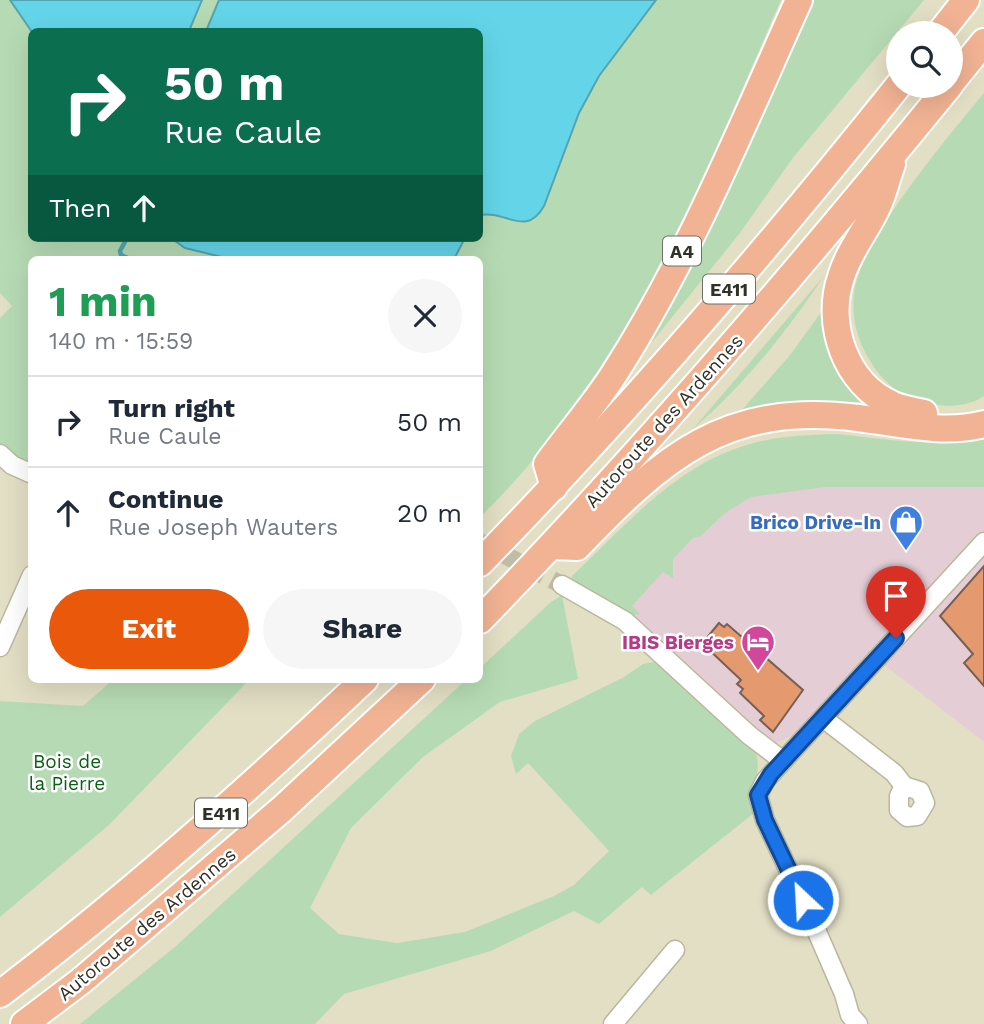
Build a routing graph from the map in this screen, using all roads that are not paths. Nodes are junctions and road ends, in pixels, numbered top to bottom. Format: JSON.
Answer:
{"nodes":[{"id":1,"x":799,"y":0,"type":"edge"},
{"id":2,"x":966,"y":0,"type":"edge"},
{"id":3,"x":949,"y":21,"type":"edge"},
{"id":4,"x":984,"y":42,"type":"edge"},
{"id":5,"x":963,"y":68,"type":"edge"},
{"id":6,"x":888,"y":98,"type":"edge"},
{"id":7,"x":938,"y":98,"type":"edge"},
{"id":8,"x":897,"y":149,"type":"junction"},
{"id":9,"x":984,"y":408,"type":"edge"},
{"id":10,"x":984,"y":424,"type":"edge"},
{"id":11,"x":0,"y":454,"type":"edge"},
{"id":12,"x":28,"y":472,"type":"edge"},
{"id":13,"x":554,"y":487,"type":"junction"},
{"id":14,"x":984,"y":542,"type":"edge"},
{"id":15,"x":551,"y":546,"type":"junction"},
{"id":16,"x":483,"y":561,"type":"edge"},
{"id":17,"x":28,"y":584,"type":"edge"},
{"id":18,"x":562,"y":585,"type":"tunnel mouth"},
{"id":19,"x":483,"y":617,"type":"edge"},
{"id":20,"x":0,"y":647,"type":"edge"},
{"id":21,"x":361,"y":683,"type":"edge"},
{"id":22,"x":418,"y":683,"type":"edge"},
{"id":23,"x":823,"y":718,"type":"junction"},
{"id":24,"x":783,"y":761,"type":"junction"},
{"id":25,"x":904,"y":786,"type":"dead end"},
{"id":26,"x":674,"y":950,"type":"dead end"},
{"id":27,"x":0,"y":994,"type":"edge"},
{"id":28,"x":848,"y":1021,"type":"edge"},
{"id":29,"x":24,"y":1024,"type":"edge"},
{"id":30,"x":613,"y":1024,"type":"edge"}],
"edges":[{"from":1,"to":13,"type":"highway","number":"A4"},
{"from":2,"to":3,"type":"highway"},
{"from":4,"to":5,"type":"highway","name":"Autoroute des Ardennes","number":"E411"},
{"from":6,"to":13,"type":"highway","name":"Autoroute des Ardennes","number":"E411"},
{"from":7,"to":8,"type":"highway","name":"Autoroute des Ardennes","number":"E411"},
{"from":8,"to":9,"type":"highway"},
{"from":8,"to":15,"type":"highway","name":"Autoroute des Ardennes","number":"E411"},
{"from":10,"to":15,"type":"highway"},
{"from":11,"to":12,"type":"street"},
{"from":13,"to":16,"type":"highway","name":"Autoroute des Ardennes","number":"E411"},
{"from":14,"to":23,"type":"street"},
{"from":15,"to":19,"type":"highway","name":"Autoroute des Ardennes","number":"E411"},
{"from":17,"to":20,"type":"street"},
{"from":18,"to":24,"type":"street"},
{"from":21,"to":27,"type":"highway","name":"Autoroute des Ardennes","number":"E411"},
{"from":22,"to":29,"type":"highway","name":"Autoroute des Ardennes","number":"E411"},
{"from":23,"to":24,"type":"street"},
{"from":23,"to":25,"type":"street"},
{"from":24,"to":28,"type":"street"},
{"from":26,"to":30,"type":"street"}]}
